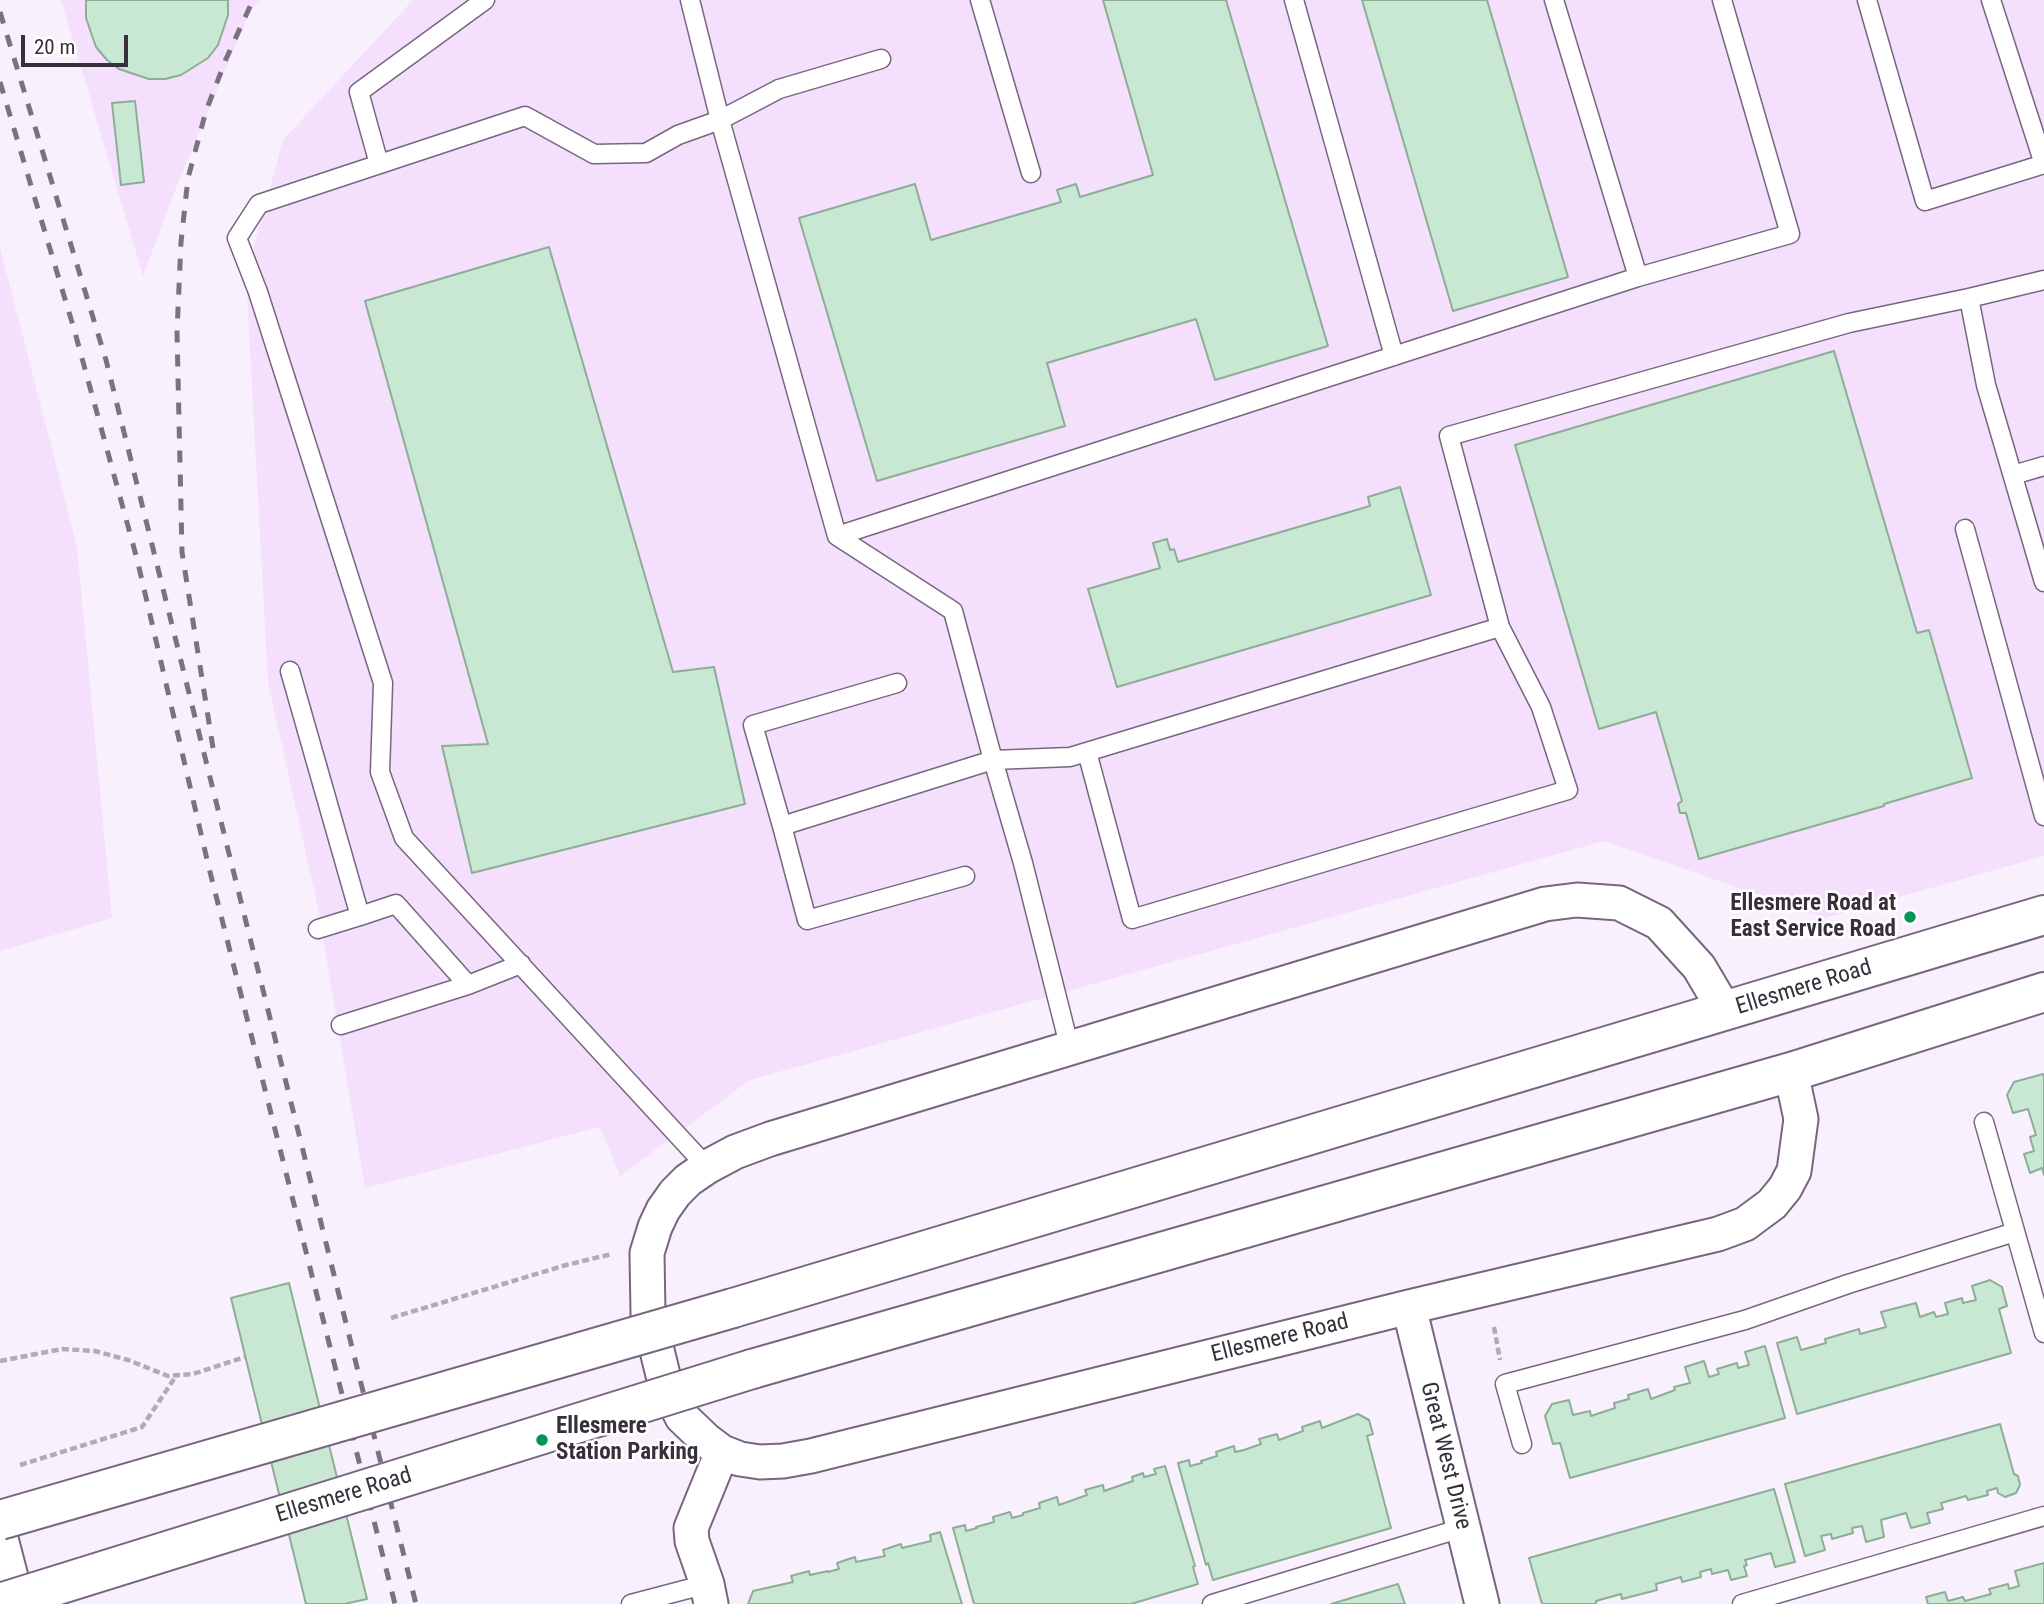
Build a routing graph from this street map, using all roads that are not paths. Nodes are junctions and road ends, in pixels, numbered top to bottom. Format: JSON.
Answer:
{"nodes":[{"id":1,"x":485,"y":0,"type":"edge"},
{"id":2,"x":690,"y":0,"type":"edge"},
{"id":3,"x":980,"y":0,"type":"edge"},
{"id":4,"x":1294,"y":0,"type":"edge"},
{"id":5,"x":1554,"y":0,"type":"edge"},
{"id":6,"x":1722,"y":0,"type":"edge"},
{"id":7,"x":1867,"y":0,"type":"edge"},
{"id":8,"x":1991,"y":0,"type":"edge"},
{"id":9,"x":881,"y":59,"type":"dead end"},
{"id":10,"x":720,"y":120,"type":"junction"},
{"id":11,"x":379,"y":164,"type":"junction"},
{"id":12,"x":2044,"y":164,"type":"edge"},
{"id":13,"x":1031,"y":173,"type":"dead end"},
{"id":14,"x":1638,"y":277,"type":"junction"},
{"id":15,"x":2044,"y":280,"type":"edge"},
{"id":16,"x":1969,"y":298,"type":"junction"},
{"id":17,"x":1394,"y":356,"type":"junction"},
{"id":18,"x":2044,"y":466,"type":"edge"},
{"id":19,"x":2012,"y":475,"type":"junction"},
{"id":20,"x":1965,"y":529,"type":"dead end"},
{"id":21,"x":837,"y":536,"type":"junction"},
{"id":22,"x":2044,"y":582,"type":"edge"},
{"id":23,"x":1500,"y":627,"type":"junction"},
{"id":24,"x":290,"y":671,"type":"dead end"},
{"id":25,"x":897,"y":683,"type":"dead end"},
{"id":26,"x":1087,"y":752,"type":"junction"},
{"id":27,"x":993,"y":760,"type":"junction"},
{"id":28,"x":2040,"y":787,"type":"edge"},
{"id":29,"x":2044,"y":816,"type":"edge"},
{"id":30,"x":782,"y":826,"type":"junction"},
{"id":31,"x":965,"y":876,"type":"dead end"},
{"id":32,"x":2044,"y":915,"type":"edge"},
{"id":33,"x":360,"y":916,"type":"junction"},
{"id":34,"x":318,"y":929,"type":"dead end"},
{"id":35,"x":521,"y":964,"type":"junction"},
{"id":36,"x":468,"y":985,"type":"junction"},
{"id":37,"x":2044,"y":992,"type":"edge"},
{"id":38,"x":1725,"y":1012,"type":"junction"},
{"id":39,"x":341,"y":1024,"type":"dead end"},
{"id":40,"x":1070,"y":1049,"type":"junction"},
{"id":41,"x":1790,"y":1072,"type":"junction"},
{"id":42,"x":1984,"y":1122,"type":"dead end"},
{"id":43,"x":707,"y":1167,"type":"junction"},
{"id":44,"x":2015,"y":1232,"type":"junction"},
{"id":45,"x":1409,"y":1307,"type":"junction"},
{"id":46,"x":2044,"y":1333,"type":"edge"},
{"id":47,"x":1522,"y":1444,"type":"dead end"},
{"id":48,"x":722,"y":1452,"type":"junction"},
{"id":49,"x":2044,"y":1516,"type":"edge"},
{"id":50,"x":0,"y":1520,"type":"edge"},
{"id":51,"x":1462,"y":1528,"type":"junction"},
{"id":52,"x":0,"y":1535,"type":"edge"},
{"id":53,"x":709,"y":1594,"type":"edge"},
{"id":54,"x":0,"y":1603,"type":"edge"},
{"id":55,"x":18,"y":1604,"type":"edge"},
{"id":56,"x":631,"y":1604,"type":"edge"},
{"id":57,"x":1212,"y":1604,"type":"edge"},
{"id":58,"x":1482,"y":1604,"type":"edge"},
{"id":59,"x":1742,"y":1604,"type":"edge"}],
"edges":[{"from":1,"to":11,"type":"lane"},
{"from":2,"to":10,"type":"lane"},
{"from":3,"to":13,"type":"lane"},
{"from":4,"to":17,"type":"lane"},
{"from":5,"to":14,"type":"lane"},
{"from":6,"to":14,"type":"lane"},
{"from":7,"to":12,"type":"lane"},
{"from":8,"to":12,"type":"lane"},
{"from":9,"to":10,"type":"lane"},
{"from":10,"to":11,"type":"lane"},
{"from":10,"to":21,"type":"lane"},
{"from":11,"to":35,"type":"lane"},
{"from":14,"to":17,"type":"lane"},
{"from":15,"to":16,"type":"lane"},
{"from":16,"to":19,"type":"lane"},
{"from":16,"to":23,"type":"lane"},
{"from":17,"to":21,"type":"lane"},
{"from":18,"to":19,"type":"lane"},
{"from":19,"to":22,"type":"lane"},
{"from":20,"to":28,"type":"lane"},
{"from":21,"to":27,"type":"lane"},
{"from":23,"to":26,"type":"lane"},
{"from":23,"to":26,"type":"lane"},
{"from":24,"to":33,"type":"lane"},
{"from":25,"to":30,"type":"lane"},
{"from":26,"to":27,"type":"lane"},
{"from":27,"to":30,"type":"lane"},
{"from":27,"to":40,"type":"lane"},
{"from":28,"to":29,"type":"lane"},
{"from":30,"to":31,"type":"lane"},
{"from":32,"to":38,"type":"main road","name":"Ellesmere Road"},
{"from":33,"to":34,"type":"lane"},
{"from":33,"to":36,"type":"lane"},
{"from":35,"to":36,"type":"lane"},
{"from":35,"to":43,"type":"lane"},
{"from":36,"to":39,"type":"lane"},
{"from":37,"to":41,"type":"main road","name":"Ellesmere Road"},
{"from":38,"to":40,"type":"street","name":"Ellesmere Road"},
{"from":38,"to":50,"type":"main road","name":"Ellesmere Road","bridge":true},
{"from":40,"to":43,"type":"street","name":"Ellesmere Road"},
{"from":41,"to":45,"type":"street","name":"Ellesmere Road"},
{"from":41,"to":54,"type":"main road","name":"Ellesmere Road","bridge":true},
{"from":42,"to":44,"type":"lane"},
{"from":43,"to":48,"type":"street","name":"Ellesmere Road"},
{"from":44,"to":46,"type":"lane"},
{"from":44,"to":47,"type":"lane"},
{"from":45,"to":48,"type":"street","name":"Ellesmere Road"},
{"from":45,"to":51,"type":"street","name":"Great West Drive"},
{"from":48,"to":53,"type":"street"},
{"from":49,"to":59,"type":"lane"},
{"from":51,"to":57,"type":"lane"},
{"from":51,"to":58,"type":"street","name":"Great West Drive"},
{"from":52,"to":55,"type":"street"},
{"from":53,"to":56,"type":"lane"}]}
